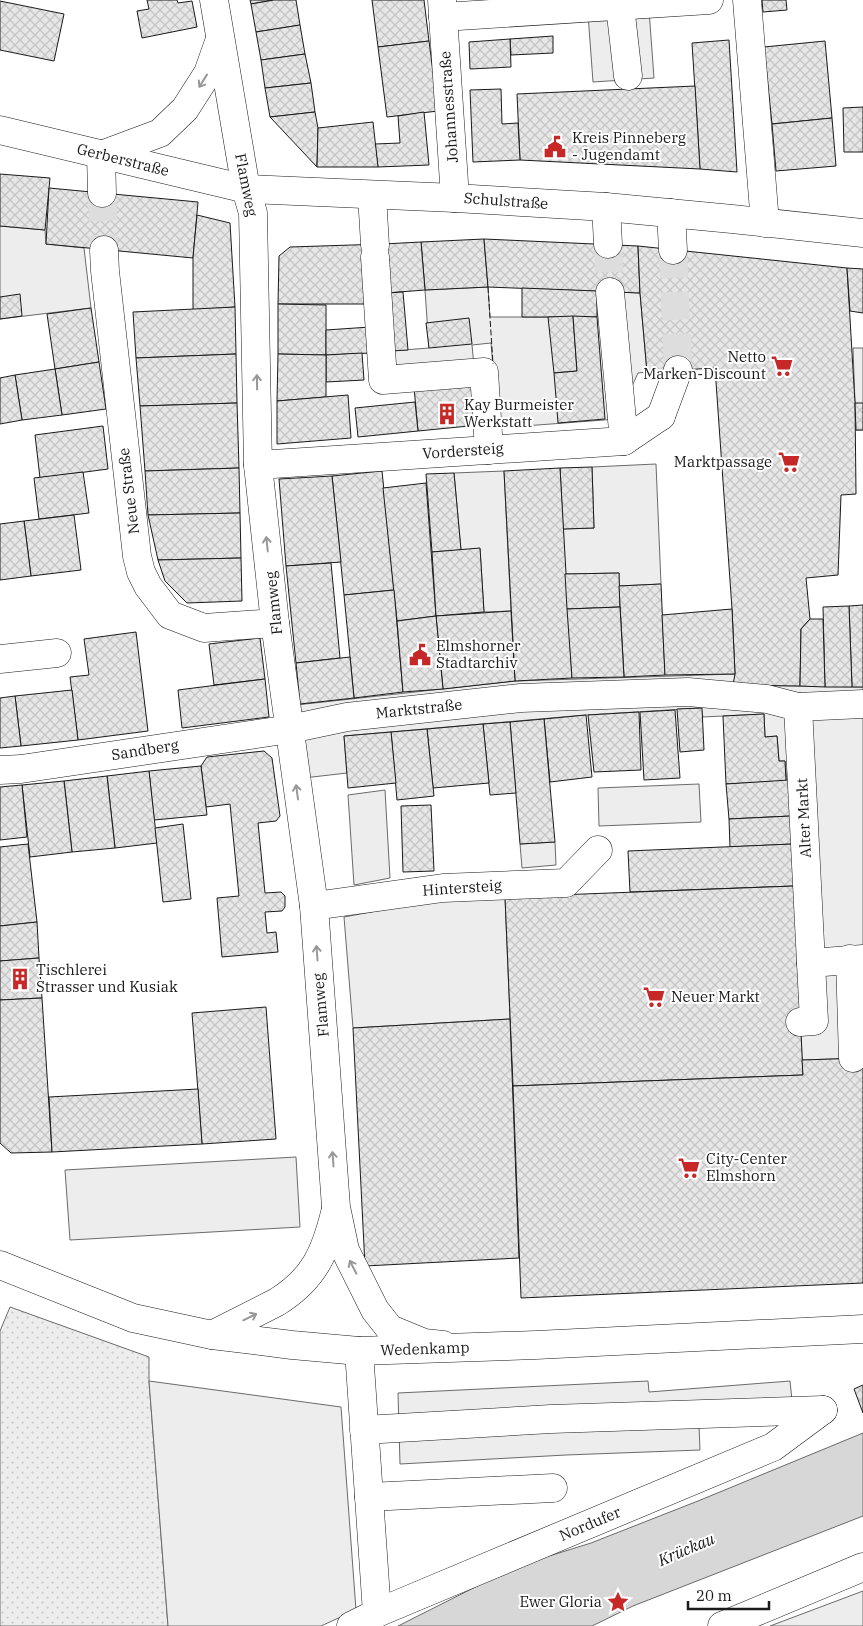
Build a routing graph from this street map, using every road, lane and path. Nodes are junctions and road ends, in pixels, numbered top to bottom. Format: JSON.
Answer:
{"nodes":[{"id":1,"x":214,"y":0,"type":"edge"},
{"id":2,"x":709,"y":0,"type":"edge"},
{"id":3,"x":747,"y":0,"type":"edge"},
{"id":4,"x":570,"y":4,"type":"edge"},
{"id":5,"x":620,"y":6,"type":"junction"},
{"id":6,"x":442,"y":8,"type":"edge"},
{"id":7,"x":221,"y":36,"type":"junction"},
{"id":8,"x":628,"y":76,"type":"dead end"},
{"id":9,"x":0,"y":130,"type":"edge"},
{"id":10,"x":101,"y":155,"type":"junction"},
{"id":11,"x":246,"y":189,"type":"junction"},
{"id":12,"x":102,"y":193,"type":"tunnel mouth"},
{"id":13,"x":372,"y":195,"type":"junction"},
{"id":14,"x":455,"y":198,"type":"junction"},
{"id":15,"x":606,"y":207,"type":"junction"},
{"id":16,"x":671,"y":213,"type":"junction"},
{"id":17,"x":765,"y":223,"type":"junction"},
{"id":18,"x":863,"y":234,"type":"edge"},
{"id":19,"x":608,"y":244,"type":"tunnel mouth"},
{"id":20,"x":104,"y":250,"type":"tunnel mouth"},
{"id":21,"x":672,"y":250,"type":"tunnel mouth"},
{"id":22,"x":610,"y":292,"type":"tunnel mouth"},
{"id":23,"x":668,"y":371,"type":"tunnel mouth"},
{"id":24,"x":624,"y":440,"type":"junction"},
{"id":25,"x":489,"y":450,"type":"junction"},
{"id":26,"x":258,"y":465,"type":"junction"},
{"id":27,"x":275,"y":623,"type":"junction"},
{"id":28,"x":58,"y":653,"type":"dead end"},
{"id":29,"x":0,"y":659,"type":"edge"},
{"id":30,"x":793,"y":696,"type":"junction"},
{"id":31,"x":863,"y":704,"type":"edge"},
{"id":32,"x":290,"y":729,"type":"junction"},
{"id":33,"x":0,"y":770,"type":"edge"},
{"id":34,"x":598,"y":850,"type":"dead end"},
{"id":35,"x":314,"y":906,"type":"junction"},
{"id":36,"x":857,"y":959,"type":"edge"},
{"id":37,"x":807,"y":971,"type":"junction"},
{"id":38,"x":800,"y":1022,"type":"dead end"},
{"id":39,"x":853,"y":1058,"type":"dead end"},
{"id":40,"x":336,"y":1207,"type":"junction"},
{"id":41,"x":0,"y":1265,"type":"edge"},
{"id":42,"x":863,"y":1329,"type":"edge"},
{"id":43,"x":212,"y":1335,"type":"junction"},
{"id":44,"x":467,"y":1348,"type":"junction"},
{"id":45,"x":359,"y":1351,"type":"junction"},
{"id":46,"x":364,"y":1430,"type":"junction"},
{"id":47,"x":553,"y":1488,"type":"dead end"},
{"id":48,"x":369,"y":1497,"type":"junction"},
{"id":49,"x":863,"y":1567,"type":"edge"},
{"id":50,"x":377,"y":1613,"type":"junction"},
{"id":51,"x":351,"y":1626,"type":"edge"},
{"id":52,"x":722,"y":1626,"type":"edge"}],
"edges":[{"from":1,"to":7,"type":"street","name":"Flamweg"},
{"from":2,"to":5,"type":"street","name":"Johannesstraße"},
{"from":3,"to":17,"type":"street"},
{"from":4,"to":5,"type":"street","name":"Johannesstraße"},
{"from":4,"to":6,"type":"street","name":"Johannesstraße"},
{"from":5,"to":8,"type":"street"},
{"from":6,"to":14,"type":"street","name":"Johannesstraße"},
{"from":7,"to":10,"type":"street","one_way":true},
{"from":7,"to":11,"type":"street","name":"Flamweg"},
{"from":9,"to":10,"type":"street","name":"Gerberstraße"},
{"from":10,"to":11,"type":"street","name":"Gerberstraße"},
{"from":10,"to":12,"type":"street"},
{"from":11,"to":13,"type":"street","name":"Schulstraße"},
{"from":26,"to":11,"type":"street","name":"Flamweg","one_way":true},
{"from":13,"to":14,"type":"street","name":"Schulstraße"},
{"from":13,"to":25,"type":"street"},
{"from":14,"to":15,"type":"street","name":"Schulstraße"},
{"from":15,"to":16,"type":"street","name":"Schulstraße"},
{"from":15,"to":19,"type":"street"},
{"from":16,"to":17,"type":"street","name":"Schulstraße"},
{"from":16,"to":21,"type":"street"},
{"from":17,"to":18,"type":"street","name":"Schulstraße"},
{"from":20,"to":27,"type":"street","name":"Neue Straße"},
{"from":22,"to":24,"type":"street"},
{"from":23,"to":24,"type":"street","name":"Vordersteig"},
{"from":24,"to":25,"type":"street","name":"Vordersteig"},
{"from":25,"to":26,"type":"street","name":"Vordersteig"},
{"from":27,"to":26,"type":"street","name":"Flamweg","one_way":true},
{"from":27,"to":32,"type":"street","name":"Flamweg"},
{"from":28,"to":29,"type":"street"},
{"from":30,"to":31,"type":"street"},
{"from":30,"to":32,"type":"street","name":"Marktstraße"},
{"from":30,"to":37,"type":"street","name":"Alter Markt"},
{"from":32,"to":33,"type":"street","name":"Sandberg"},
{"from":35,"to":32,"type":"street","name":"Flamweg","one_way":true},
{"from":34,"to":35,"type":"street","name":"Hintersteig"},
{"from":40,"to":35,"type":"street","name":"Flamweg","one_way":true},
{"from":36,"to":37,"type":"street"},
{"from":36,"to":39,"type":"street"},
{"from":37,"to":38,"type":"street","name":"Alter Markt"},
{"from":43,"to":40,"type":"street","name":"Flamweg","one_way":true},
{"from":44,"to":40,"type":"street","name":"Flamweg","one_way":true},
{"from":41,"to":43,"type":"street","name":"Wedenkamp"},
{"from":42,"to":44,"type":"street","name":"Wedenkamp"},
{"from":43,"to":45,"type":"street","name":"Wedenkamp"},
{"from":44,"to":45,"type":"street","name":"Wedenkamp"},
{"from":45,"to":46,"type":"street"},
{"from":46,"to":48,"type":"street"},
{"from":46,"to":50,"type":"street","name":"Nordufer"},
{"from":47,"to":48,"type":"street"},
{"from":48,"to":50,"type":"street"},
{"from":49,"to":52,"type":"street"},
{"from":50,"to":51,"type":"street","name":"Nordufer"}]}
